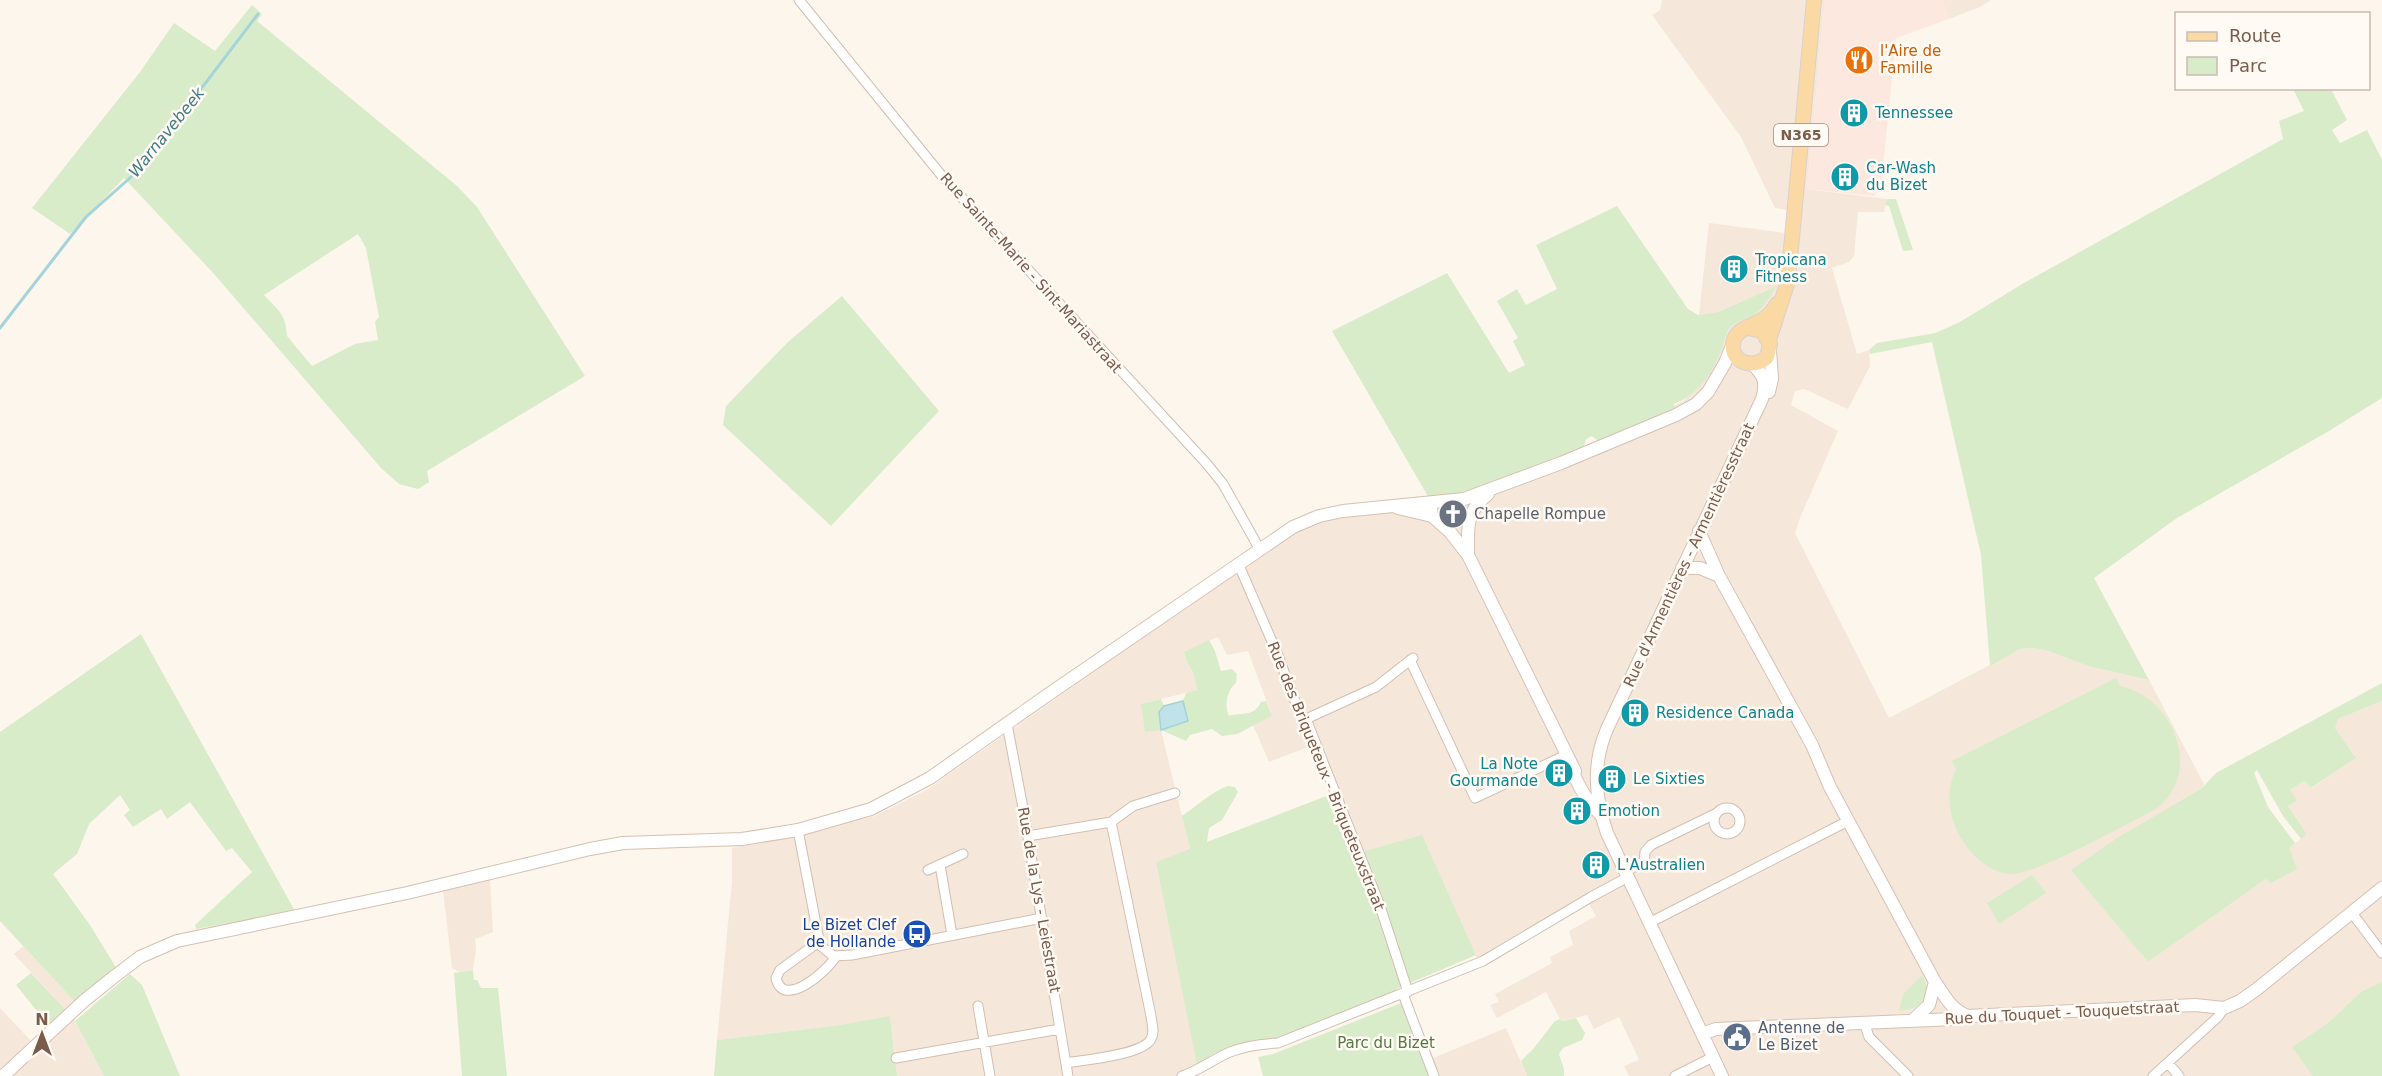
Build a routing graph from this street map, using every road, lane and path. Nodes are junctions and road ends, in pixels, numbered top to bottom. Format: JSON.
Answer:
{"nodes":[{"id":1,"x":799,"y":0,"type":"edge"},
{"id":2,"x":1814,"y":0,"type":"edge"},
{"id":3,"x":1785,"y":292,"type":"junction"},
{"id":4,"x":1748,"y":328,"type":"junction"},
{"id":5,"x":1733,"y":343,"type":"junction"},
{"id":6,"x":1770,"y":345,"type":"junction"},
{"id":7,"x":1749,"y":364,"type":"junction"},
{"id":8,"x":1714,"y":384,"type":"junction"},
{"id":9,"x":1762,"y":399,"type":"junction"},
{"id":10,"x":1434,"y":502,"type":"junction"},
{"id":11,"x":1468,"y":504,"type":"junction"},
{"id":12,"x":1391,"y":507,"type":"junction"},
{"id":13,"x":1432,"y":516,"type":"junction"},
{"id":14,"x":1468,"y":526,"type":"junction"},
{"id":15,"x":1699,"y":531,"type":"junction"},
{"id":16,"x":1450,"y":532,"type":"junction"},
{"id":17,"x":1259,"y":548,"type":"junction"},
{"id":18,"x":1468,"y":555,"type":"junction"},
{"id":19,"x":1238,"y":563,"type":"junction"},
{"id":20,"x":1682,"y":568,"type":"junction"},
{"id":21,"x":1719,"y":576,"type":"junction"},
{"id":22,"x":1306,"y":719,"type":"junction"},
{"id":23,"x":1006,"y":724,"type":"junction"},
{"id":24,"x":1566,"y":755,"type":"junction"},
{"id":25,"x":1597,"y":768,"type":"junction"},
{"id":26,"x":1575,"y":771,"type":"junction"},
{"id":27,"x":1175,"y":793,"type":"dead end"},
{"id":28,"x":1717,"y":813,"type":"dead end"},
{"id":29,"x":1602,"y":816,"type":"junction"},
{"id":30,"x":1848,"y":821,"type":"junction"},
{"id":31,"x":1111,"y":822,"type":"junction"},
{"id":32,"x":798,"y":830,"type":"junction"},
{"id":33,"x":1028,"y":836,"type":"junction"},
{"id":34,"x":963,"y":854,"type":"dead end"},
{"id":35,"x":940,"y":865,"type":"junction"},
{"id":36,"x":928,"y":870,"type":"dead end"},
{"id":37,"x":1627,"y":874,"type":"junction"},
{"id":38,"x":2382,"y":888,"type":"edge"},
{"id":39,"x":2352,"y":913,"type":"junction"},
{"id":40,"x":1042,"y":918,"type":"junction"},
{"id":41,"x":1649,"y":923,"type":"junction"},
{"id":42,"x":952,"y":935,"type":"junction"},
{"id":43,"x":820,"y":942,"type":"junction"},
{"id":44,"x":2382,"y":953,"type":"edge"},
{"id":45,"x":836,"y":956,"type":"junction"},
{"id":46,"x":1935,"y":982,"type":"junction"},
{"id":47,"x":1405,"y":993,"type":"junction"},
{"id":48,"x":978,"y":1006,"type":"dead end"},
{"id":49,"x":2224,"y":1008,"type":"junction"},
{"id":50,"x":1968,"y":1016,"type":"junction"},
{"id":51,"x":1913,"y":1020,"type":"junction"},
{"id":52,"x":1864,"y":1022,"type":"junction"},
{"id":53,"x":1060,"y":1029,"type":"junction"},
{"id":54,"x":1702,"y":1034,"type":"junction"},
{"id":55,"x":984,"y":1042,"type":"junction"},
{"id":56,"x":1713,"y":1057,"type":"junction"},
{"id":57,"x":896,"y":1058,"type":"dead end"},
{"id":58,"x":1066,"y":1063,"type":"junction"},
{"id":59,"x":2168,"y":1063,"type":"junction"},
{"id":60,"x":3,"y":1076,"type":"edge"},
{"id":61,"x":990,"y":1076,"type":"edge"},
{"id":62,"x":1068,"y":1076,"type":"edge"},
{"id":63,"x":1182,"y":1076,"type":"edge"},
{"id":64,"x":1434,"y":1076,"type":"edge"},
{"id":65,"x":1675,"y":1076,"type":"edge"},
{"id":66,"x":1722,"y":1076,"type":"edge"},
{"id":67,"x":1908,"y":1076,"type":"edge"},
{"id":68,"x":2153,"y":1076,"type":"edge"},
{"id":69,"x":2179,"y":1076,"type":"edge"}],
"edges":[{"from":1,"to":17,"type":"street","name":"Rue Sainte-Marie - Sint-Mariastraat"},
{"from":2,"to":3,"type":"main road","number":"N365"},
{"from":3,"to":4,"type":"main road"},
{"from":3,"to":6,"type":"main road","number":"N365"},
{"from":4,"to":5,"type":"main road"},
{"from":4,"to":6,"type":"main road"},
{"from":5,"to":7,"type":"main road"},
{"from":5,"to":8,"type":"street"},
{"from":6,"to":7,"type":"main road"},
{"from":6,"to":9,"type":"street","number":"N365"},
{"from":7,"to":8,"type":"street"},
{"from":7,"to":9,"type":"street"},
{"from":8,"to":11,"type":"street"},
{"from":9,"to":15,"type":"street","name":"Rue d'Armentières - Armentièresstraat","number":"N365"},
{"from":10,"to":11,"type":"street"},
{"from":10,"to":12,"type":"street"},
{"from":10,"to":13,"type":"street"},
{"from":11,"to":14,"type":"street"},
{"from":12,"to":13,"type":"street"},
{"from":12,"to":17,"type":"street"},
{"from":13,"to":16,"type":"street"},
{"from":14,"to":16,"type":"street"},
{"from":14,"to":18,"type":"street"},
{"from":15,"to":20,"type":"street","name":"Rue d'Armentières - Armentièresstraat","number":"N365"},
{"from":15,"to":21,"type":"street"},
{"from":16,"to":18,"type":"street"},
{"from":17,"to":19,"type":"street"},
{"from":18,"to":24,"type":"street"},
{"from":19,"to":22,"type":"street","name":"Rue des Briqueteux - Briqueteuxstraat"},
{"from":19,"to":23,"type":"street"},
{"from":20,"to":21,"type":"street"},
{"from":20,"to":25,"type":"street","name":"Rue d'Armentières - Armentièresstraat","number":"N365"},
{"from":21,"to":30,"type":"street"},
{"from":22,"to":24,"type":"street"},
{"from":22,"to":47,"type":"street","name":"Rue des Briqueteux - Briqueteuxstraat"},
{"from":23,"to":32,"type":"street"},
{"from":23,"to":33,"type":"street","name":"Rue de la Lys - Leiestraat"},
{"from":24,"to":26,"type":"street"},
{"from":25,"to":26,"type":"street"},
{"from":25,"to":29,"type":"street","name":"Rue d'Armentières - Armentièresstraat","number":"N365"},
{"from":26,"to":29,"type":"street"},
{"from":27,"to":31,"type":"street"},
{"from":28,"to":37,"type":"street"},
{"from":29,"to":37,"type":"street","name":"Rue d'Armentières - Armentièresstraat","number":"N365"},
{"from":30,"to":41,"type":"street"},
{"from":30,"to":46,"type":"street"},
{"from":31,"to":33,"type":"street"},
{"from":31,"to":58,"type":"street"},
{"from":32,"to":43,"type":"street"},
{"from":32,"to":60,"type":"street"},
{"from":33,"to":40,"type":"street","name":"Rue de la Lys - Leiestraat"},
{"from":34,"to":35,"type":"street"},
{"from":35,"to":36,"type":"street"},
{"from":35,"to":42,"type":"street"},
{"from":37,"to":41,"type":"street","name":"Rue d'Armentières - Armentièresstraat","number":"N365"},
{"from":37,"to":47,"type":"street"},
{"from":38,"to":39,"type":"street"},
{"from":39,"to":44,"type":"street"},
{"from":39,"to":49,"type":"street"},
{"from":40,"to":42,"type":"street"},
{"from":40,"to":53,"type":"street","name":"Rue de la Lys - Leiestraat"},
{"from":41,"to":54,"type":"street","name":"Rue d'Armentières - Armentièresstraat","number":"N365"},
{"from":42,"to":45,"type":"street"},
{"from":43,"to":45,"type":"street"},
{"from":43,"to":45,"type":"street"},
{"from":46,"to":50,"type":"street"},
{"from":46,"to":51,"type":"street"},
{"from":47,"to":63,"type":"street"},
{"from":47,"to":64,"type":"street","name":"Rue des Briqueteux - Briqueteuxstraat"},
{"from":48,"to":55,"type":"street"},
{"from":49,"to":50,"type":"street","name":"Rue du Touquet - Touquetstraat"},
{"from":49,"to":59,"type":"street"},
{"from":50,"to":51,"type":"street","name":"Rue du Touquet - Touquetstraat"},
{"from":51,"to":52,"type":"street","name":"Rue du Touquet - Touquetstraat"},
{"from":52,"to":54,"type":"street","name":"Rue du Touquet - Touquetstraat"},
{"from":52,"to":67,"type":"street"},
{"from":53,"to":55,"type":"street"},
{"from":53,"to":58,"type":"street","name":"Rue de la Lys - Leiestraat"},
{"from":54,"to":56,"type":"street","name":"Rue d'Armentières - Armentièresstraat","number":"N365"},
{"from":55,"to":57,"type":"street"},
{"from":55,"to":61,"type":"street"},
{"from":56,"to":65,"type":"street"},
{"from":56,"to":66,"type":"street","name":"Rue d'Armentières - Armentièresstraat","number":"N365"},
{"from":58,"to":62,"type":"street","name":"Rue de la Lys - Leiestraat"},
{"from":59,"to":68,"type":"street"},
{"from":59,"to":69,"type":"street"}]}
